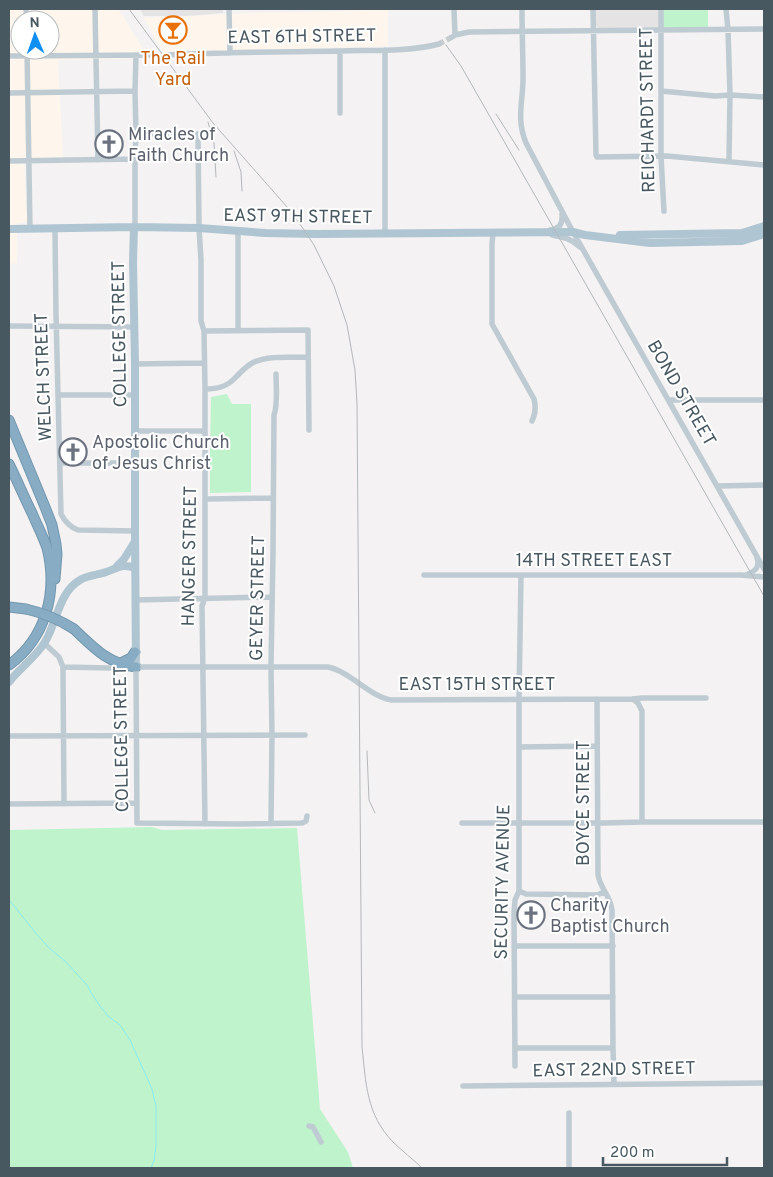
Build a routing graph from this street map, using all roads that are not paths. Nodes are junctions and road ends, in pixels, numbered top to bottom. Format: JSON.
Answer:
{"nodes":[{"id":1,"x":95,"y":9,"type":"edge"},
{"id":2,"x":230,"y":9,"type":"edge"},
{"id":3,"x":454,"y":9,"type":"edge"},
{"id":4,"x":522,"y":9,"type":"edge"},
{"id":5,"x":593,"y":9,"type":"edge"},
{"id":6,"x":661,"y":9,"type":"edge"},
{"id":7,"x":726,"y":9,"type":"edge"},
{"id":8,"x":764,"y":29,"type":"edge"},
{"id":9,"x":661,"y":30,"type":"junction"},
{"id":10,"x":728,"y":30,"type":"junction"},
{"id":11,"x":593,"y":31,"type":"junction"},
{"id":12,"x":522,"y":32,"type":"junction"},
{"id":13,"x":439,"y":44,"type":"tunnel mouth"},
{"id":14,"x":385,"y":50,"type":"junction"},
{"id":15,"x":340,"y":51,"type":"junction"},
{"id":16,"x":230,"y":53,"type":"junction"},
{"id":17,"x":60,"y":54,"type":"edge"},
{"id":18,"x":136,"y":55,"type":"junction"},
{"id":19,"x":156,"y":55,"type":"dead end"},
{"id":20,"x":166,"y":55,"type":"dead end"},
{"id":21,"x":95,"y":56,"type":"junction"},
{"id":22,"x":27,"y":60,"type":"edge"},
{"id":23,"x":661,"y":90,"type":"junction"},
{"id":24,"x":134,"y":91,"type":"junction"},
{"id":25,"x":97,"y":92,"type":"junction"},
{"id":26,"x":9,"y":93,"type":"edge"},
{"id":27,"x":28,"y":93,"type":"junction"},
{"id":28,"x":730,"y":95,"type":"junction"},
{"id":29,"x":764,"y":97,"type":"edge"},
{"id":30,"x":340,"y":113,"type":"dead end"},
{"id":31,"x":136,"y":134,"type":"junction"},
{"id":32,"x":661,"y":156,"type":"junction"},
{"id":33,"x":135,"y":159,"type":"junction"},
{"id":34,"x":98,"y":160,"type":"junction"},
{"id":35,"x":9,"y":161,"type":"edge"},
{"id":36,"x":29,"y":161,"type":"junction"},
{"id":37,"x":729,"y":162,"type":"junction"},
{"id":38,"x":764,"y":165,"type":"edge"},
{"id":39,"x":561,"y":210,"type":"junction"},
{"id":40,"x":664,"y":211,"type":"dead end"},
{"id":41,"x":764,"y":226,"type":"edge"},
{"id":42,"x":134,"y":227,"type":"junction"},
{"id":43,"x":30,"y":228,"type":"junction"},
{"id":44,"x":55,"y":228,"type":"junction"},
{"id":45,"x":199,"y":228,"type":"junction"},
{"id":46,"x":9,"y":229,"type":"edge"},
{"id":47,"x":238,"y":231,"type":"junction"},
{"id":48,"x":535,"y":232,"type":"junction"},
{"id":49,"x":573,"y":232,"type":"junction"},
{"id":50,"x":385,"y":233,"type":"junction"},
{"id":51,"x":493,"y":233,"type":"junction"},
{"id":52,"x":764,"y":234,"type":"edge"},
{"id":53,"x":586,"y":235,"type":"junction"},
{"id":54,"x":588,"y":257,"type":"junction"},
{"id":55,"x":9,"y":326,"type":"edge"},
{"id":56,"x":56,"y":327,"type":"junction"},
{"id":57,"x":135,"y":327,"type":"junction"},
{"id":58,"x":238,"y":330,"type":"junction"},
{"id":59,"x":204,"y":331,"type":"junction"},
{"id":60,"x":308,"y":358,"type":"junction"},
{"id":61,"x":204,"y":362,"type":"junction"},
{"id":62,"x":136,"y":364,"type":"junction"},
{"id":63,"x":276,"y":374,"type":"dead end"},
{"id":64,"x":204,"y":390,"type":"junction"},
{"id":65,"x":59,"y":395,"type":"junction"},
{"id":66,"x":135,"y":395,"type":"junction"},
{"id":67,"x":669,"y":400,"type":"junction"},
{"id":68,"x":764,"y":400,"type":"edge"},
{"id":69,"x":9,"y":420,"type":"edge"},
{"id":70,"x":532,"y":421,"type":"dead end"},
{"id":71,"x":309,"y":430,"type":"dead end"},
{"id":72,"x":135,"y":431,"type":"junction"},
{"id":73,"x":204,"y":431,"type":"junction"},
{"id":74,"x":60,"y":463,"type":"junction"},
{"id":75,"x":135,"y":463,"type":"junction"},
{"id":76,"x":9,"y":464,"type":"edge"},
{"id":77,"x":764,"y":485,"type":"edge"},
{"id":78,"x":718,"y":486,"type":"junction"},
{"id":79,"x":273,"y":498,"type":"junction"},
{"id":80,"x":205,"y":499,"type":"junction"},
{"id":81,"x":135,"y":531,"type":"junction"},
{"id":82,"x":135,"y":541,"type":"junction"},
{"id":83,"x":754,"y":552,"type":"junction"},
{"id":84,"x":124,"y":560,"type":"junction"},
{"id":85,"x":764,"y":563,"type":"edge"},
{"id":86,"x":135,"y":564,"type":"junction"},
{"id":87,"x":114,"y":568,"type":"junction"},
{"id":88,"x":764,"y":569,"type":"edge"},
{"id":89,"x":424,"y":575,"type":"dead end"},
{"id":90,"x":521,"y":575,"type":"junction"},
{"id":91,"x":741,"y":575,"type":"junction"},
{"id":92,"x":764,"y":576,"type":"edge"},
{"id":93,"x":51,"y":586,"type":"junction"},
{"id":94,"x":272,"y":597,"type":"junction"},
{"id":95,"x":205,"y":598,"type":"junction"},
{"id":96,"x":135,"y":600,"type":"junction"},
{"id":97,"x":9,"y":608,"type":"edge"},
{"id":98,"x":44,"y":643,"type":"junction"},
{"id":99,"x":135,"y":652,"type":"junction"},
{"id":100,"x":119,"y":664,"type":"junction"},
{"id":101,"x":9,"y":665,"type":"edge"},
{"id":102,"x":271,"y":666,"type":"junction"},
{"id":103,"x":63,"y":667,"type":"junction"},
{"id":104,"x":136,"y":667,"type":"junction"},
{"id":105,"x":203,"y":667,"type":"junction"},
{"id":106,"x":110,"y":668,"type":"dead end"},
{"id":107,"x":9,"y":682,"type":"edge"},
{"id":108,"x":706,"y":698,"type":"dead end"},
{"id":109,"x":519,"y":699,"type":"junction"},
{"id":110,"x":597,"y":699,"type":"junction"},
{"id":111,"x":633,"y":699,"type":"junction"},
{"id":112,"x":136,"y":735,"type":"junction"},
{"id":113,"x":204,"y":735,"type":"junction"},
{"id":114,"x":305,"y":735,"type":"dead end"},
{"id":115,"x":9,"y":736,"type":"edge"},
{"id":116,"x":64,"y":736,"type":"junction"},
{"id":117,"x":272,"y":736,"type":"junction"},
{"id":118,"x":597,"y":746,"type":"junction"},
{"id":119,"x":519,"y":747,"type":"junction"},
{"id":120,"x":136,"y":802,"type":"junction"},
{"id":121,"x":9,"y":804,"type":"edge"},
{"id":122,"x":64,"y":804,"type":"junction"},
{"id":123,"x":307,"y":816,"type":"dead end"},
{"id":124,"x":642,"y":822,"type":"junction"},
{"id":125,"x":764,"y":822,"type":"edge"},
{"id":126,"x":598,"y":823,"type":"junction"},
{"id":127,"x":205,"y":824,"type":"junction"},
{"id":128,"x":271,"y":824,"type":"junction"},
{"id":129,"x":462,"y":824,"type":"dead end"},
{"id":130,"x":519,"y":824,"type":"junction"},
{"id":131,"x":519,"y":891,"type":"junction"},
{"id":132,"x":604,"y":892,"type":"junction"},
{"id":133,"x":515,"y":946,"type":"junction"},
{"id":134,"x":612,"y":946,"type":"junction"},
{"id":135,"x":515,"y":997,"type":"junction"},
{"id":136,"x":613,"y":997,"type":"junction"},
{"id":137,"x":516,"y":1048,"type":"junction"},
{"id":138,"x":613,"y":1048,"type":"junction"},
{"id":139,"x":515,"y":1066,"type":"dead end"},
{"id":140,"x":764,"y":1083,"type":"edge"},
{"id":141,"x":614,"y":1084,"type":"junction"},
{"id":142,"x":463,"y":1086,"type":"dead end"},
{"id":143,"x":569,"y":1113,"type":"dead end"},
{"id":144,"x":309,"y":1126,"type":"dead end"},
{"id":145,"x":321,"y":1142,"type":"dead end"},
{"id":146,"x":569,"y":1168,"type":"edge"}],
"edges":[{"from":1,"to":21,"type":"street"},
{"from":2,"to":16,"type":"street"},
{"from":3,"to":12,"type":"street"},
{"from":4,"to":12,"type":"street"},
{"from":5,"to":11,"type":"street"},
{"from":6,"to":9,"type":"street","name":"REICHARDT STREET"},
{"from":7,"to":10,"type":"street"},
{"from":8,"to":10,"type":"street"},
{"from":9,"to":10,"type":"street"},
{"from":9,"to":11,"type":"street"},
{"from":9,"to":23,"type":"street","name":"REICHARDT STREET"},
{"from":10,"to":28,"type":"street"},
{"from":11,"to":12,"type":"street"},
{"from":11,"to":32,"type":"street"},
{"from":12,"to":39,"type":"street"},
{"from":13,"to":14,"type":"street","name":"EAST 6TH STREET"},
{"from":14,"to":15,"type":"street","name":"EAST 6TH STREET"},
{"from":14,"to":50,"type":"street"},
{"from":15,"to":16,"type":"street","name":"EAST 6TH STREET"},
{"from":15,"to":30,"type":"street"},
{"from":16,"to":20,"type":"street","name":"EAST 6TH STREET"},
{"from":17,"to":21,"type":"street"},
{"from":18,"to":19,"type":"street"},
{"from":18,"to":21,"type":"street"},
{"from":18,"to":24,"type":"street","name":"COLLEGE STREET"},
{"from":21,"to":25,"type":"street"},
{"from":22,"to":27,"type":"street"},
{"from":23,"to":28,"type":"street"},
{"from":23,"to":32,"type":"street","name":"REICHARDT STREET"},
{"from":24,"to":25,"type":"street"},
{"from":24,"to":31,"type":"street","name":"COLLEGE STREET"},
{"from":25,"to":27,"type":"street"},
{"from":25,"to":34,"type":"street"},
{"from":26,"to":27,"type":"street"},
{"from":27,"to":36,"type":"street"},
{"from":28,"to":29,"type":"street"},
{"from":28,"to":37,"type":"street"},
{"from":31,"to":33,"type":"street","name":"COLLEGE STREET"},
{"from":31,"to":45,"type":"street","name":"HANGER STREET"},
{"from":32,"to":37,"type":"street"},
{"from":32,"to":40,"type":"street","name":"REICHARDT STREET"},
{"from":33,"to":34,"type":"street"},
{"from":33,"to":42,"type":"street","name":"COLLEGE STREET"},
{"from":34,"to":36,"type":"street"},
{"from":35,"to":36,"type":"street"},
{"from":36,"to":43,"type":"street"},
{"from":37,"to":38,"type":"street"},
{"from":39,"to":48,"type":"street"},
{"from":39,"to":49,"type":"street","name":"BOND STREET"},
{"from":41,"to":53,"type":"main road","name":"EAST 9TH STREET"},
{"from":42,"to":44,"type":"main road","name":"EAST 9TH STREET"},
{"from":42,"to":45,"type":"main road","name":"EAST 9TH STREET"},
{"from":42,"to":57,"type":"main road","name":"COLLEGE STREET"},
{"from":43,"to":44,"type":"main road","name":"EAST 9TH STREET"},
{"from":43,"to":46,"type":"main road","name":"EAST 9TH STREET"},
{"from":44,"to":56,"type":"street","name":"WELCH STREET"},
{"from":45,"to":47,"type":"main road","name":"EAST 9TH STREET"},
{"from":45,"to":59,"type":"street","name":"HANGER STREET"},
{"from":47,"to":50,"type":"main road","name":"EAST 9TH STREET"},
{"from":47,"to":58,"type":"street"},
{"from":48,"to":49,"type":"main road","name":"EAST 9TH STREET"},
{"from":48,"to":51,"type":"main road","name":"EAST 9TH STREET"},
{"from":48,"to":54,"type":"street"},
{"from":49,"to":53,"type":"main road","name":"EAST 9TH STREET"},
{"from":49,"to":54,"type":"street","name":"BOND STREET"},
{"from":50,"to":51,"type":"main road","name":"EAST 9TH STREET"},
{"from":51,"to":70,"type":"street"},
{"from":52,"to":53,"type":"main road","name":"EAST 9TH STREET"},
{"from":54,"to":67,"type":"street","name":"BOND STREET"},
{"from":55,"to":56,"type":"street"},
{"from":56,"to":57,"type":"street"},
{"from":56,"to":65,"type":"street","name":"WELCH STREET"},
{"from":57,"to":62,"type":"main road","name":"COLLEGE STREET"},
{"from":58,"to":59,"type":"street"},
{"from":58,"to":60,"type":"street"},
{"from":59,"to":61,"type":"street","name":"HANGER STREET"},
{"from":60,"to":64,"type":"street"},
{"from":60,"to":71,"type":"street"},
{"from":61,"to":62,"type":"street"},
{"from":61,"to":64,"type":"street","name":"HANGER STREET"},
{"from":62,"to":66,"type":"main road","name":"COLLEGE STREET"},
{"from":63,"to":79,"type":"street","name":"GEYER STREET"},
{"from":64,"to":73,"type":"street","name":"HANGER STREET"},
{"from":65,"to":66,"type":"street"},
{"from":65,"to":74,"type":"street","name":"WELCH STREET"},
{"from":66,"to":72,"type":"main road","name":"COLLEGE STREET"},
{"from":67,"to":68,"type":"street"},
{"from":67,"to":78,"type":"street","name":"BOND STREET"},
{"from":69,"to":93,"type":"highway"},
{"from":72,"to":73,"type":"street"},
{"from":72,"to":75,"type":"main road","name":"COLLEGE STREET"},
{"from":73,"to":80,"type":"street","name":"HANGER STREET"},
{"from":74,"to":75,"type":"street"},
{"from":74,"to":81,"type":"street","name":"WELCH STREET"},
{"from":75,"to":81,"type":"main road","name":"COLLEGE STREET"},
{"from":76,"to":93,"type":"highway"},
{"from":77,"to":78,"type":"street"},
{"from":78,"to":83,"type":"street","name":"BOND STREET"},
{"from":79,"to":80,"type":"street"},
{"from":79,"to":94,"type":"street","name":"GEYER STREET"},
{"from":80,"to":95,"type":"street","name":"HANGER STREET"},
{"from":81,"to":82,"type":"main road","name":"COLLEGE STREET"},
{"from":82,"to":84,"type":"main road"},
{"from":82,"to":86,"type":"main road","name":"COLLEGE STREET"},
{"from":83,"to":85,"type":"street"},
{"from":83,"to":88,"type":"street","name":"BOND STREET"},
{"from":83,"to":91,"type":"street"},
{"from":84,"to":86,"type":"main road"},
{"from":84,"to":87,"type":"main road"},
{"from":86,"to":87,"type":"main road"},
{"from":86,"to":96,"type":"main road","name":"COLLEGE STREET"},
{"from":87,"to":98,"type":"main road"},
{"from":89,"to":90,"type":"street","name":"14TH STREET EAST"},
{"from":90,"to":91,"type":"street","name":"14TH STREET EAST"},
{"from":90,"to":109,"type":"street","name":"SECURITY AVENUE"},
{"from":91,"to":92,"type":"street","name":"14TH STREET EAST"},
{"from":93,"to":101,"type":"highway"},
{"from":94,"to":95,"type":"street"},
{"from":94,"to":102,"type":"street","name":"GEYER STREET"},
{"from":95,"to":96,"type":"street"},
{"from":95,"to":105,"type":"street","name":"HANGER STREET"},
{"from":96,"to":99,"type":"main road","name":"COLLEGE STREET"},
{"from":97,"to":100,"type":"highway","bridge":true},
{"from":98,"to":103,"type":"street"},
{"from":98,"to":107,"type":"main road"},
{"from":99,"to":100,"type":"highway"},
{"from":99,"to":104,"type":"main road","name":"COLLEGE STREET"},
{"from":100,"to":104,"type":"highway"},
{"from":102,"to":105,"type":"street","name":"EAST 15TH STREET"},
{"from":102,"to":109,"type":"street","name":"EAST 15TH STREET"},
{"from":102,"to":117,"type":"street","name":"GEYER STREET"},
{"from":103,"to":106,"type":"street"},
{"from":103,"to":116,"type":"street"},
{"from":104,"to":105,"type":"street","name":"EAST 15TH STREET"},
{"from":104,"to":112,"type":"street","name":"COLLEGE STREET"},
{"from":105,"to":113,"type":"street","name":"HANGER STREET"},
{"from":108,"to":111,"type":"street","name":"EAST 15TH STREET"},
{"from":109,"to":110,"type":"street","name":"EAST 15TH STREET"},
{"from":109,"to":119,"type":"street","name":"SECURITY AVENUE"},
{"from":110,"to":111,"type":"street","name":"EAST 15TH STREET"},
{"from":110,"to":118,"type":"street","name":"BOYCE STREET"},
{"from":111,"to":124,"type":"street"},
{"from":112,"to":113,"type":"street"},
{"from":112,"to":116,"type":"street"},
{"from":112,"to":120,"type":"street","name":"COLLEGE STREET"},
{"from":113,"to":117,"type":"street"},
{"from":113,"to":127,"type":"street","name":"HANGER STREET"},
{"from":114,"to":117,"type":"street"},
{"from":115,"to":116,"type":"street"},
{"from":116,"to":122,"type":"street"},
{"from":117,"to":128,"type":"street","name":"GEYER STREET"},
{"from":118,"to":119,"type":"street"},
{"from":118,"to":126,"type":"street","name":"BOYCE STREET"},
{"from":119,"to":130,"type":"street","name":"SECURITY AVENUE"},
{"from":120,"to":122,"type":"street"},
{"from":120,"to":127,"type":"street","name":"COLLEGE STREET"},
{"from":121,"to":122,"type":"street"},
{"from":123,"to":128,"type":"street"},
{"from":124,"to":125,"type":"street"},
{"from":124,"to":126,"type":"street"},
{"from":126,"to":130,"type":"street"},
{"from":126,"to":132,"type":"street","name":"BOYCE STREET"},
{"from":127,"to":128,"type":"street"},
{"from":129,"to":130,"type":"street"},
{"from":130,"to":131,"type":"street","name":"SECURITY AVENUE"},
{"from":131,"to":132,"type":"street"},
{"from":131,"to":133,"type":"street","name":"SECURITY AVENUE"},
{"from":132,"to":134,"type":"street","name":"BOYCE STREET"},
{"from":133,"to":134,"type":"street"},
{"from":133,"to":135,"type":"street","name":"SECURITY AVENUE"},
{"from":134,"to":136,"type":"street","name":"BOYCE STREET"},
{"from":135,"to":136,"type":"street"},
{"from":135,"to":137,"type":"street","name":"SECURITY AVENUE"},
{"from":136,"to":138,"type":"street","name":"BOYCE STREET"},
{"from":137,"to":138,"type":"street"},
{"from":137,"to":139,"type":"street","name":"SECURITY AVENUE"},
{"from":138,"to":141,"type":"street","name":"BOYCE STREET"},
{"from":140,"to":141,"type":"street","name":"EAST 22ND STREET"},
{"from":141,"to":142,"type":"street","name":"EAST 22ND STREET"},
{"from":143,"to":146,"type":"street"},
{"from":144,"to":145,"type":"street"}]}
